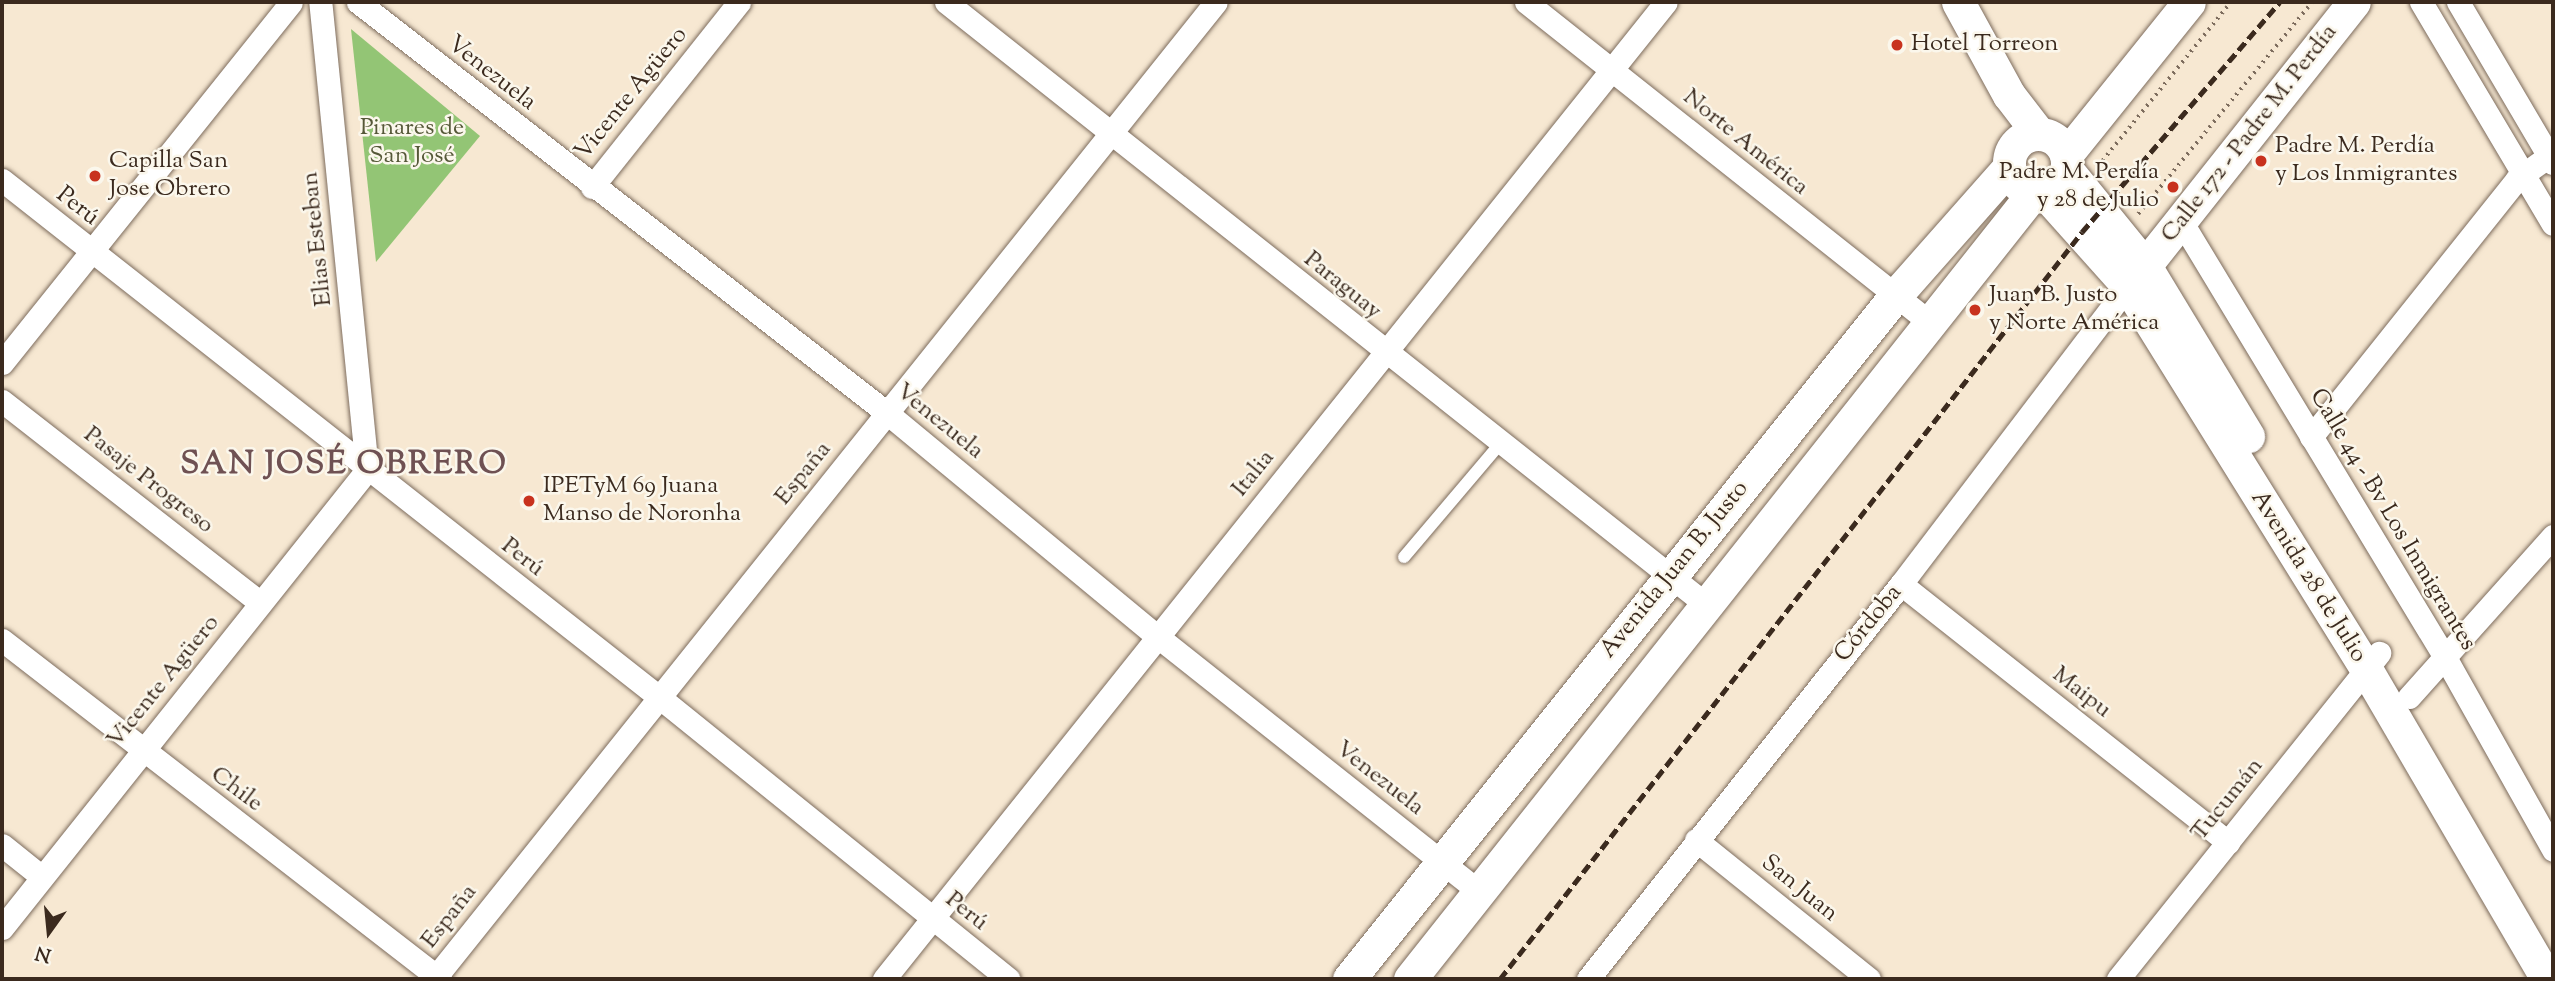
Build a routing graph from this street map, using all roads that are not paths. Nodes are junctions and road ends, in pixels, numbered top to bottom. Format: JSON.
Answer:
{"nodes":[{"id":1,"x":291,"y":2,"type":"edge"},
{"id":2,"x":320,"y":2,"type":"edge"},
{"id":3,"x":358,"y":2,"type":"edge"},
{"id":4,"x":740,"y":2,"type":"edge"},
{"id":5,"x":946,"y":2,"type":"edge"},
{"id":6,"x":1216,"y":2,"type":"edge"},
{"id":7,"x":1526,"y":2,"type":"edge"},
{"id":8,"x":1666,"y":2,"type":"edge"},
{"id":9,"x":1958,"y":2,"type":"edge"},
{"id":10,"x":2169,"y":2,"type":"edge"},
{"id":11,"x":2189,"y":2,"type":"edge"},
{"id":12,"x":2354,"y":2,"type":"edge"},
{"id":13,"x":2421,"y":2,"type":"edge"},
{"id":14,"x":2458,"y":2,"type":"edge"},
{"id":15,"x":1611,"y":70,"type":"junction"},
{"id":16,"x":2009,"y":95,"type":"junction"},
{"id":17,"x":1112,"y":132,"type":"junction"},
{"id":18,"x":2552,"y":158,"type":"edge"},
{"id":19,"x":2010,"y":160,"type":"junction"},
{"id":20,"x":2055,"y":167,"type":"junction"},
{"id":21,"x":2523,"y":174,"type":"junction"},
{"id":22,"x":2,"y":180,"type":"edge"},
{"id":23,"x":592,"y":187,"type":"junction"},
{"id":24,"x":2181,"y":221,"type":"junction"},
{"id":25,"x":2553,"y":224,"type":"edge"},
{"id":26,"x":91,"y":251,"type":"junction"},
{"id":27,"x":2136,"y":276,"type":"junction"},
{"id":28,"x":1895,"y":296,"type":"junction"},
{"id":29,"x":1933,"y":324,"type":"junction"},
{"id":30,"x":1384,"y":354,"type":"junction"},
{"id":31,"x":2,"y":363,"type":"edge"},
{"id":32,"x":2,"y":401,"type":"edge"},
{"id":33,"x":887,"y":413,"type":"junction"},
{"id":34,"x":2311,"y":437,"type":"junction"},
{"id":35,"x":1499,"y":445,"type":"junction"},
{"id":36,"x":367,"y":470,"type":"junction"},
{"id":37,"x":2553,"y":536,"type":"edge"},
{"id":38,"x":1404,"y":557,"type":"dead end"},
{"id":39,"x":1667,"y":579,"type":"junction"},
{"id":40,"x":1901,"y":584,"type":"junction"},
{"id":41,"x":261,"y":603,"type":"junction"},
{"id":42,"x":1708,"y":606,"type":"junction"},
{"id":43,"x":1158,"y":637,"type":"junction"},
{"id":44,"x":2,"y":640,"type":"edge"},
{"id":45,"x":2446,"y":659,"type":"junction"},
{"id":46,"x":2373,"y":661,"type":"junction"},
{"id":47,"x":2409,"y":696,"type":"junction"},
{"id":48,"x":659,"y":697,"type":"junction"},
{"id":49,"x":142,"y":752,"type":"junction"},
{"id":50,"x":1696,"y":840,"type":"junction"},
{"id":51,"x":2228,"y":842,"type":"junction"},
{"id":52,"x":2,"y":845,"type":"edge"},
{"id":53,"x":2553,"y":850,"type":"edge"},
{"id":54,"x":1443,"y":863,"type":"junction"},
{"id":55,"x":42,"y":877,"type":"junction"},
{"id":56,"x":1480,"y":892,"type":"junction"},
{"id":57,"x":933,"y":919,"type":"junction"},
{"id":58,"x":2,"y":928,"type":"edge"},
{"id":59,"x":2553,"y":944,"type":"edge"},
{"id":60,"x":437,"y":978,"type":"edge"},
{"id":61,"x":884,"y":979,"type":"edge"},
{"id":62,"x":1009,"y":979,"type":"edge"},
{"id":63,"x":1349,"y":979,"type":"edge"},
{"id":64,"x":1410,"y":979,"type":"edge"},
{"id":65,"x":1588,"y":979,"type":"edge"},
{"id":66,"x":1869,"y":979,"type":"edge"},
{"id":67,"x":2118,"y":979,"type":"edge"},
{"id":68,"x":2547,"y":979,"type":"edge"}],
"edges":[{"from":1,"to":26,"type":"street"},
{"from":2,"to":36,"type":"street","name":"Elias Esteban"},
{"from":3,"to":23,"type":"street","name":"Venezuela"},
{"from":4,"to":23,"type":"street","name":"Vicente Agüero"},
{"from":5,"to":17,"type":"street","name":"Paraguay"},
{"from":6,"to":17,"type":"street","name":"España"},
{"from":7,"to":15,"type":"street","name":"Norte América"},
{"from":8,"to":15,"type":"street","name":"Italia"},
{"from":9,"to":16,"type":"main road"},
{"from":10,"to":20,"type":"main road"},
{"from":11,"to":20,"type":"main road"},
{"from":12,"to":24,"type":"main road","name":"Calle 172 - Padre M. Perdía"},
{"from":13,"to":21,"type":"street"},
{"from":14,"to":18,"type":"street"},
{"from":15,"to":28,"type":"street","name":"Norte América"},
{"from":15,"to":30,"type":"street","name":"Italia"},
{"from":16,"to":19,"type":"main road"},
{"from":16,"to":20,"type":"main road"},
{"from":17,"to":30,"type":"street","name":"Paraguay"},
{"from":17,"to":33,"type":"street","name":"España"},
{"from":18,"to":21,"type":"street"},
{"from":19,"to":20,"type":"main road"},
{"from":19,"to":20,"type":"main road","name":"Avenida Juan B. Justo"},
{"from":19,"to":28,"type":"main road","name":"Avenida Juan B. Justo"},
{"from":20,"to":27,"type":"main road","name":"Avenida 28 de Julio"},
{"from":20,"to":27,"type":"main road","name":"Avenida 28 de Julio"},
{"from":20,"to":29,"type":"main road","name":"Avenida Juan B. Justo"},
{"from":21,"to":25,"type":"street"},
{"from":21,"to":34,"type":"street"},
{"from":22,"to":26,"type":"street","name":"Perú"},
{"from":23,"to":33,"type":"street","name":"Venezuela"},
{"from":24,"to":27,"type":"main road","name":"Calle 172 - Padre M. Perdía"},
{"from":24,"to":34,"type":"street","name":"Calle 44 - Bv Los Inmigrantes"},
{"from":26,"to":31,"type":"street"},
{"from":26,"to":36,"type":"street","name":"Perú"},
{"from":27,"to":40,"type":"street","name":"Córdoba"},
{"from":27,"to":46,"type":"main road","name":"Avenida 28 de Julio"},
{"from":28,"to":29,"type":"street","name":"Norte América"},
{"from":28,"to":39,"type":"main road","name":"Avenida Juan B. Justo"},
{"from":29,"to":42,"type":"main road","name":"Avenida Juan B. Justo"},
{"from":30,"to":35,"type":"street","name":"Paraguay"},
{"from":30,"to":43,"type":"street","name":"Italia"},
{"from":32,"to":41,"type":"street","name":"Pasaje Progreso"},
{"from":33,"to":43,"type":"street","name":"Venezuela"},
{"from":33,"to":48,"type":"street","name":"España"},
{"from":34,"to":45,"type":"street","name":"Calle 44 - Bv Los Inmigrantes"},
{"from":35,"to":38,"type":"lane"},
{"from":35,"to":39,"type":"street","name":"Paraguay"},
{"from":36,"to":41,"type":"street","name":"Vicente Agüero"},
{"from":36,"to":48,"type":"street","name":"Perú"},
{"from":37,"to":45,"type":"street"},
{"from":39,"to":42,"type":"street","name":"Paraguay"},
{"from":39,"to":54,"type":"main road","name":"Avenida Juan B. Justo"},
{"from":40,"to":50,"type":"street","name":"Córdoba"},
{"from":40,"to":51,"type":"street","name":"Maipu"},
{"from":41,"to":49,"type":"street","name":"Vicente Agüero"},
{"from":42,"to":56,"type":"main road","name":"Avenida Juan B. Justo"},
{"from":43,"to":54,"type":"street","name":"Venezuela"},
{"from":43,"to":57,"type":"street","name":"Italia"},
{"from":44,"to":49,"type":"street","name":"Chile"},
{"from":45,"to":47,"type":"street"},
{"from":45,"to":53,"type":"street","name":"Calle 44 - Bv Los Inmigrantes"},
{"from":46,"to":47,"type":"main road","name":"Avenida 28 de Julio"},
{"from":46,"to":51,"type":"street","name":"Tucumán"},
{"from":46,"to":68,"type":"main road","name":"Avenida 28 de Julio"},
{"from":47,"to":59,"type":"main road","name":"Avenida 28 de Julio"},
{"from":48,"to":57,"type":"street","name":"Perú"},
{"from":48,"to":60,"type":"street","name":"España"},
{"from":49,"to":55,"type":"street","name":"Vicente Agüero"},
{"from":49,"to":60,"type":"street","name":"Chile"},
{"from":50,"to":65,"type":"street","name":"Córdoba"},
{"from":50,"to":66,"type":"street","name":"San Juan"},
{"from":51,"to":67,"type":"street","name":"Tucumán"},
{"from":52,"to":55,"type":"street"},
{"from":54,"to":56,"type":"street","name":"Venezuela"},
{"from":54,"to":63,"type":"main road","name":"Avenida Juan B. Justo"},
{"from":55,"to":58,"type":"street","name":"Vicente Agüero"},
{"from":56,"to":64,"type":"main road","name":"Avenida Juan B. Justo"},
{"from":57,"to":61,"type":"street","name":"Italia"},
{"from":57,"to":62,"type":"street","name":"Perú"}]}
